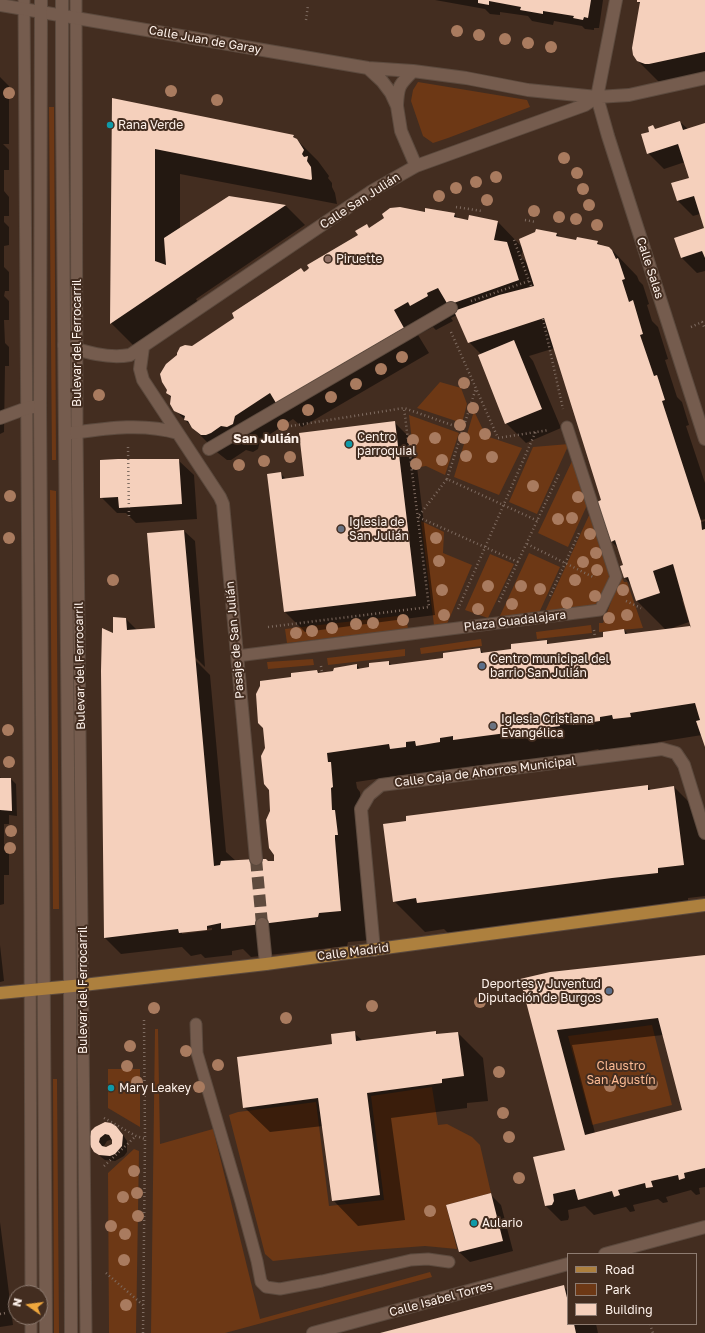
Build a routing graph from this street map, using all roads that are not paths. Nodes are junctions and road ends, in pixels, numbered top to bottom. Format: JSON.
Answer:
{"nodes":[{"id":1,"x":62,"y":0,"type":"edge"},
{"id":2,"x":76,"y":0,"type":"edge"},
{"id":3,"x":616,"y":0,"type":"edge"},
{"id":4,"x":24,"y":4,"type":"edge"},
{"id":5,"x":0,"y":5,"type":"edge"},
{"id":6,"x":41,"y":6,"type":"edge"},
{"id":7,"x":62,"y":15,"type":"junction"},
{"id":8,"x":76,"y":18,"type":"junction"},
{"id":9,"x":368,"y":68,"type":"junction"},
{"id":10,"x":413,"y":71,"type":"junction"},
{"id":11,"x":705,"y":78,"type":"edge"},
{"id":12,"x":597,"y":97,"type":"junction"},
{"id":13,"x":396,"y":106,"type":"junction"},
{"id":14,"x":416,"y":166,"type":"junction"},
{"id":15,"x":447,"y":311,"type":"road end"},
{"id":16,"x":64,"y":345,"type":"junction"},
{"id":17,"x":143,"y":347,"type":"junction"},
{"id":18,"x":77,"y":350,"type":"junction"},
{"id":19,"x":40,"y":406,"type":"junction"},
{"id":20,"x":27,"y":408,"type":"junction"},
{"id":21,"x":0,"y":418,"type":"edge"},
{"id":22,"x":567,"y":427,"type":"road end"},
{"id":23,"x":77,"y":432,"type":"junction"},
{"id":24,"x":178,"y":433,"type":"junction"},
{"id":25,"x":65,"y":434,"type":"junction"},
{"id":26,"x":705,"y":439,"type":"edge"},
{"id":27,"x":209,"y":449,"type":"dead end"},
{"id":28,"x":237,"y":656,"type":"junction"},
{"id":29,"x":705,"y":833,"type":"edge"},
{"id":30,"x":256,"y":859,"type":"tunnel mouth"},
{"id":31,"x":705,"y":905,"type":"edge"},
{"id":32,"x":262,"y":924,"type":"tunnel mouth"},
{"id":33,"x":374,"y":950,"type":"junction"},
{"id":34,"x":266,"y":964,"type":"junction"},
{"id":35,"x":83,"y":985,"type":"junction"},
{"id":36,"x":70,"y":986,"type":"junction"},
{"id":37,"x":44,"y":988,"type":"junction"},
{"id":38,"x":30,"y":990,"type":"junction"},
{"id":39,"x":0,"y":993,"type":"edge"},
{"id":40,"x":196,"y":1024,"type":"dead end"},
{"id":41,"x":705,"y":1227,"type":"edge"},
{"id":42,"x":609,"y":1253,"type":"edge"},
{"id":43,"x":449,"y":1262,"type":"dead end"},
{"id":44,"x":567,"y":1264,"type":"edge"},
{"id":45,"x":30,"y":1285,"type":"edge"},
{"id":46,"x":46,"y":1333,"type":"edge"},
{"id":47,"x":71,"y":1333,"type":"edge"},
{"id":48,"x":86,"y":1333,"type":"edge"},
{"id":49,"x":313,"y":1333,"type":"edge"}],
"edges":[{"from":1,"to":7,"type":"street","name":"Bulevar del Ferrocarril"},
{"from":2,"to":8,"type":"lane","name":"Bulevar del Ferrocarril"},
{"from":3,"to":12,"type":"street"},
{"from":4,"to":5,"type":"street","name":"Calle Juan de Garay"},
{"from":4,"to":6,"type":"street","name":"Calle Juan de Garay"},
{"from":4,"to":20,"type":"lane"},
{"from":6,"to":7,"type":"street","name":"Calle Juan de Garay"},
{"from":6,"to":19,"type":"street"},
{"from":7,"to":8,"type":"street","name":"Calle Juan de Garay"},
{"from":7,"to":16,"type":"street","name":"Bulevar del Ferrocarril"},
{"from":8,"to":9,"type":"street","name":"Calle Juan de Garay"},
{"from":8,"to":18,"type":"lane","name":"Bulevar del Ferrocarril"},
{"from":9,"to":10,"type":"street","name":"Calle Juan de Garay"},
{"from":9,"to":13,"type":"street"},
{"from":10,"to":12,"type":"street","name":"Calle Juan de Garay"},
{"from":10,"to":13,"type":"street"},
{"from":11,"to":12,"type":"street"},
{"from":12,"to":14,"type":"street","name":"Calle San Julián"},
{"from":12,"to":26,"type":"street","name":"Calle Salas"},
{"from":13,"to":14,"type":"street"},
{"from":14,"to":17,"type":"street","name":"Calle San Julián"},
{"from":15,"to":27,"type":"street"},
{"from":16,"to":18,"type":"street","name":"Calle San Julián"},
{"from":16,"to":25,"type":"street","name":"Bulevar del Ferrocarril"},
{"from":17,"to":18,"type":"street","name":"Calle San Julián"},
{"from":17,"to":24,"type":"street"},
{"from":18,"to":23,"type":"lane","name":"Bulevar del Ferrocarril"},
{"from":19,"to":20,"type":"street"},
{"from":19,"to":37,"type":"street"},
{"from":20,"to":21,"type":"street"},
{"from":20,"to":38,"type":"lane"},
{"from":22,"to":28,"type":"lane","name":"Plaza Guadalajara"},
{"from":23,"to":24,"type":"street"},
{"from":23,"to":25,"type":"street"},
{"from":23,"to":35,"type":"lane","name":"Bulevar del Ferrocarril"},
{"from":24,"to":28,"type":"street","name":"Pasaje de San Julián"},
{"from":25,"to":36,"type":"street","name":"Bulevar del Ferrocarril"},
{"from":28,"to":30,"type":"street","name":"Pasaje de San Julián"},
{"from":29,"to":33,"type":"street","name":"Calle Caja de Ahorros Municipal"},
{"from":31,"to":33,"type":"main road","name":"Calle Madrid"},
{"from":32,"to":34,"type":"street"},
{"from":33,"to":34,"type":"main road","name":"Calle Madrid"},
{"from":34,"to":35,"type":"main road","name":"Calle Madrid"},
{"from":35,"to":36,"type":"main road","name":"Calle Madrid"},
{"from":35,"to":48,"type":"lane","name":"Bulevar del Ferrocarril"},
{"from":36,"to":37,"type":"main road","name":"Calle Madrid"},
{"from":36,"to":47,"type":"street","name":"Bulevar del Ferrocarril"},
{"from":37,"to":38,"type":"main road","name":"Calle Madrid"},
{"from":37,"to":46,"type":"street"},
{"from":38,"to":39,"type":"main road","name":"Calle Madrid"},
{"from":38,"to":45,"type":"lane"},
{"from":40,"to":43,"type":"lane"},
{"from":41,"to":42,"type":"street"},
{"from":44,"to":49,"type":"street","name":"Calle Isabel Torres"}]}
